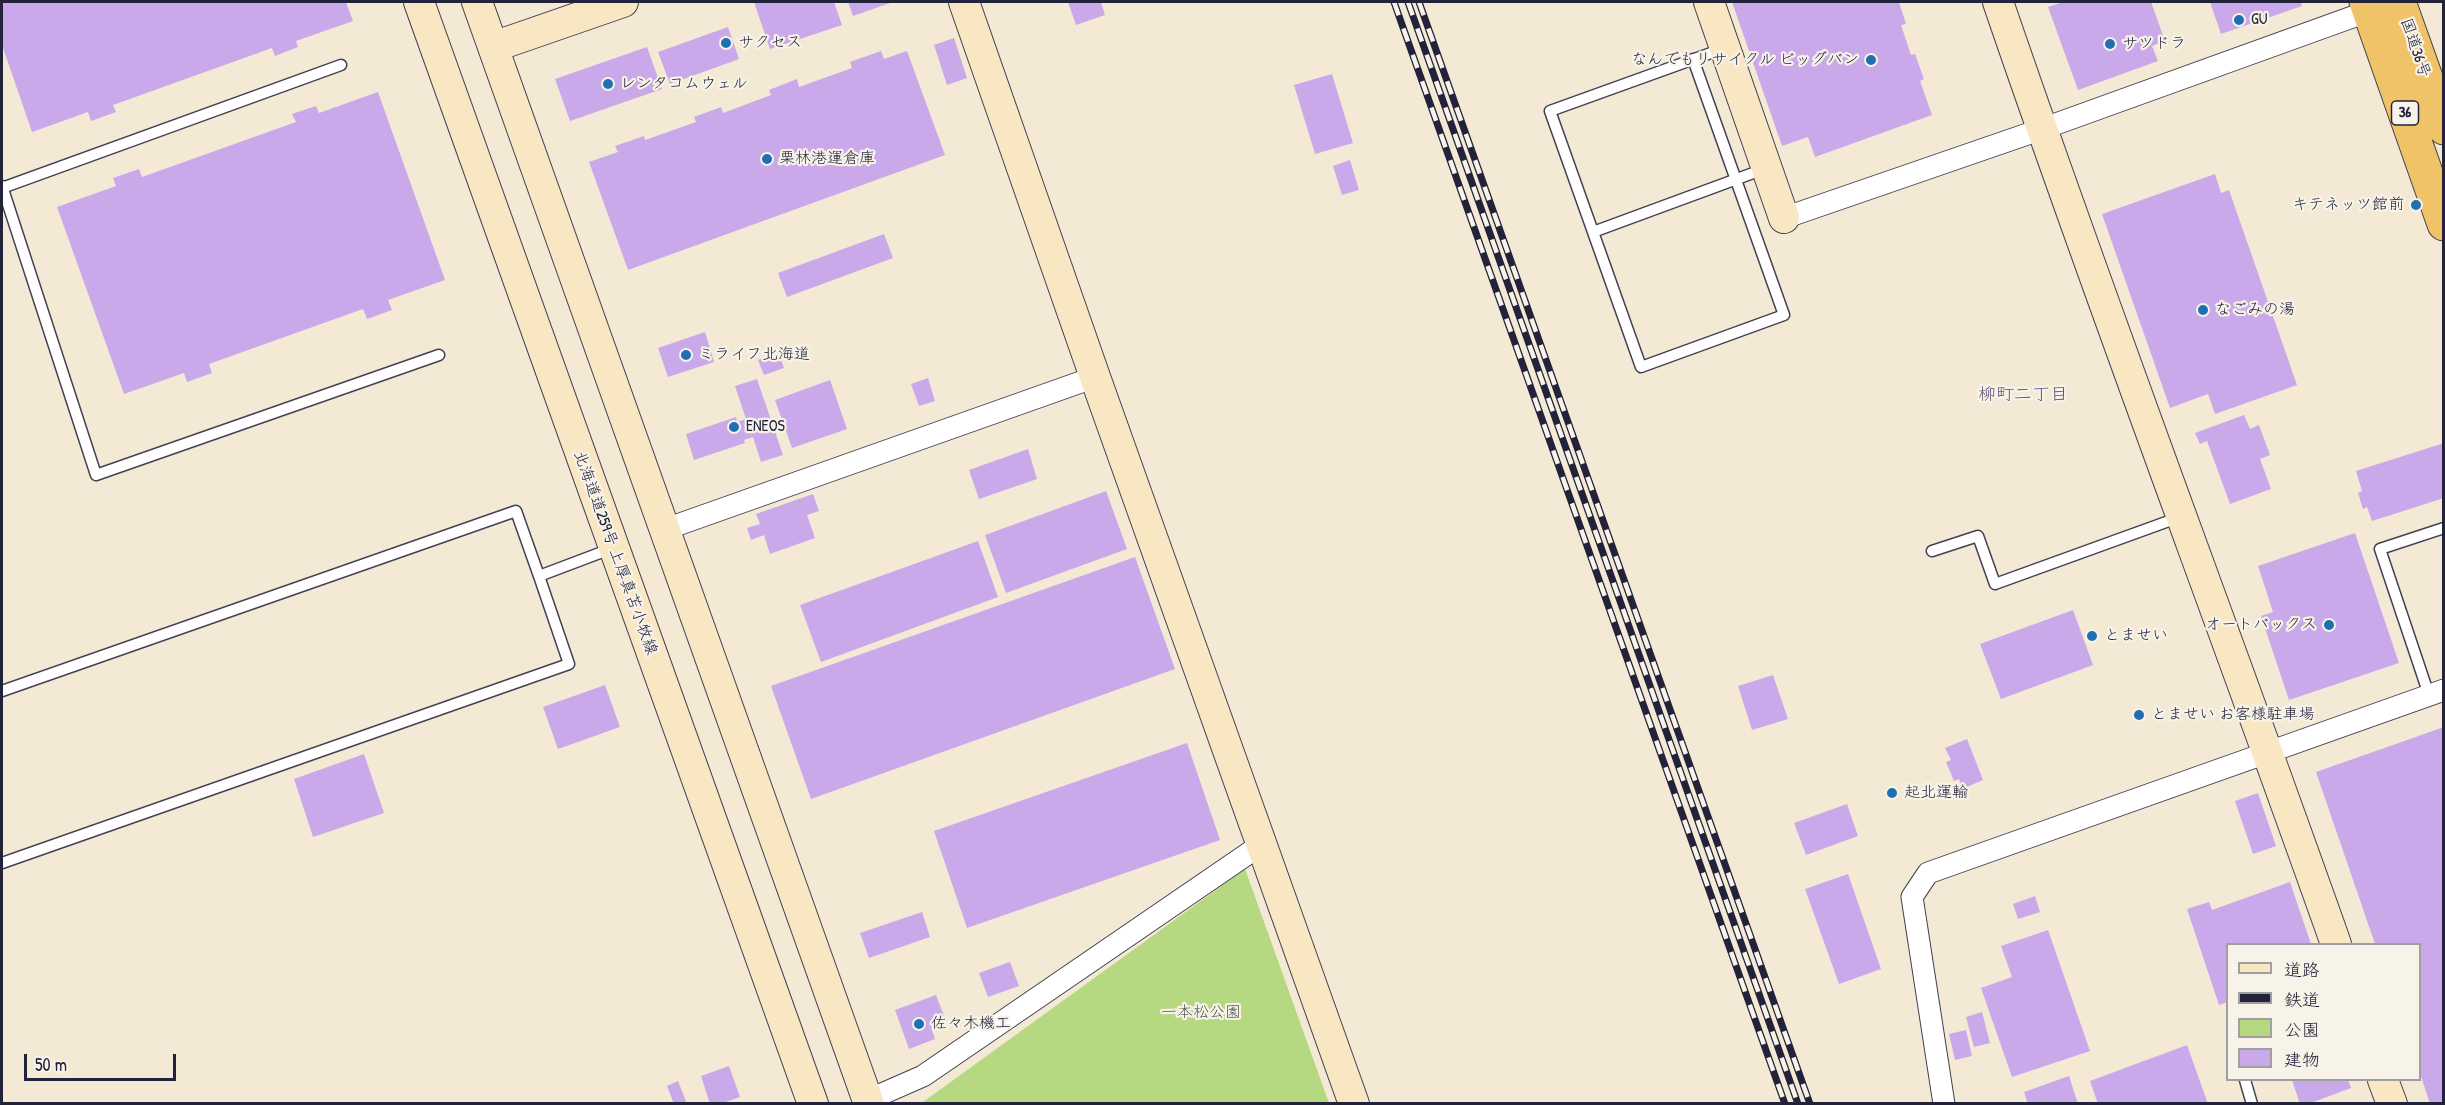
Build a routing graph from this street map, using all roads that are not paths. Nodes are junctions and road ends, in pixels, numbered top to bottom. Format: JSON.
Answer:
{"nodes":[{"id":1,"x":419,"y":2,"type":"edge"},
{"id":2,"x":477,"y":2,"type":"edge"},
{"id":3,"x":623,"y":2,"type":"edge"},
{"id":4,"x":964,"y":2,"type":"edge"},
{"id":5,"x":1709,"y":2,"type":"edge"},
{"id":6,"x":2000,"y":2,"type":"edge"},
{"id":7,"x":2383,"y":4,"type":"edge"},
{"id":8,"x":494,"y":47,"type":"junction"},
{"id":9,"x":1725,"y":48,"type":"junction"},
{"id":10,"x":1693,"y":59,"type":"junction"},
{"id":11,"x":341,"y":65,"type":"dead end"},
{"id":12,"x":2444,"y":128,"type":"edge"},
{"id":13,"x":2042,"y":129,"type":"junction"},
{"id":14,"x":1767,"y":168,"type":"junction"},
{"id":15,"x":1736,"y":179,"type":"junction"},
{"id":16,"x":2,"y":187,"type":"edge"},
{"id":17,"x":1784,"y":218,"type":"joint"},
{"id":18,"x":2444,"y":224,"type":"edge"},
{"id":19,"x":1593,"y":231,"type":"junction"},
{"id":20,"x":439,"y":354,"type":"dead end"},
{"id":21,"x":1095,"y":377,"type":"junction"},
{"id":22,"x":2181,"y":517,"type":"junction"},
{"id":23,"x":2444,"y":528,"type":"edge"},
{"id":24,"x":666,"y":529,"type":"junction"},
{"id":25,"x":614,"y":548,"type":"junction"},
{"id":26,"x":1932,"y":551,"type":"dead end"},
{"id":27,"x":538,"y":576,"type":"junction"},
{"id":28,"x":2,"y":691,"type":"edge"},
{"id":29,"x":2436,"y":692,"type":"edge"},
{"id":30,"x":2269,"y":753,"type":"junction"},
{"id":31,"x":1262,"y":844,"type":"junction"},
{"id":32,"x":2,"y":863,"type":"edge"},
{"id":33,"x":2335,"y":943,"type":"edge"},
{"id":34,"x":2245,"y":1081,"type":"edge"},
{"id":35,"x":2383,"y":1081,"type":"edge"},
{"id":36,"x":865,"y":1103,"type":"edge"},
{"id":37,"x":813,"y":1104,"type":"edge"},
{"id":38,"x":1354,"y":1104,"type":"edge"},
{"id":39,"x":1944,"y":1104,"type":"edge"},
{"id":40,"x":2252,"y":1104,"type":"edge"},
{"id":41,"x":2392,"y":1104,"type":"edge"}],
"edges":[{"from":1,"to":25,"type":"street","name":"北海道道259号 上厚真苫小牧線"},
{"from":2,"to":8,"type":"street"},
{"from":3,"to":8,"type":"street"},
{"from":4,"to":21,"type":"street"},
{"from":5,"to":9,"type":"street"},
{"from":6,"to":13,"type":"street"},
{"from":7,"to":12,"type":"highway","name":"国道36号","number":"36"},
{"from":7,"to":13,"type":"street"},
{"from":7,"to":18,"type":"highway","name":"国道36号","number":"36"},
{"from":8,"to":24,"type":"street"},
{"from":9,"to":10,"type":"lane"},
{"from":9,"to":14,"type":"street"},
{"from":10,"to":15,"type":"lane"},
{"from":10,"to":19,"type":"lane"},
{"from":11,"to":16,"type":"lane"},
{"from":13,"to":17,"type":"street"},
{"from":13,"to":22,"type":"street"},
{"from":14,"to":15,"type":"lane"},
{"from":14,"to":17,"type":"street"},
{"from":15,"to":19,"type":"lane"},
{"from":15,"to":19,"type":"lane"},
{"from":16,"to":20,"type":"lane"},
{"from":21,"to":24,"type":"street"},
{"from":21,"to":31,"type":"street"},
{"from":22,"to":26,"type":"lane"},
{"from":22,"to":30,"type":"street"},
{"from":23,"to":29,"type":"lane"},
{"from":24,"to":36,"type":"street"},
{"from":25,"to":27,"type":"lane"},
{"from":25,"to":37,"type":"street","name":"北海道道259号 上厚真苫小牧線"},
{"from":27,"to":28,"type":"lane"},
{"from":27,"to":32,"type":"lane"},
{"from":29,"to":30,"type":"street"},
{"from":30,"to":33,"type":"street"},
{"from":30,"to":39,"type":"street"},
{"from":31,"to":36,"type":"street"},
{"from":31,"to":38,"type":"street"},
{"from":34,"to":40,"type":"lane"},
{"from":35,"to":41,"type":"street"}]}
